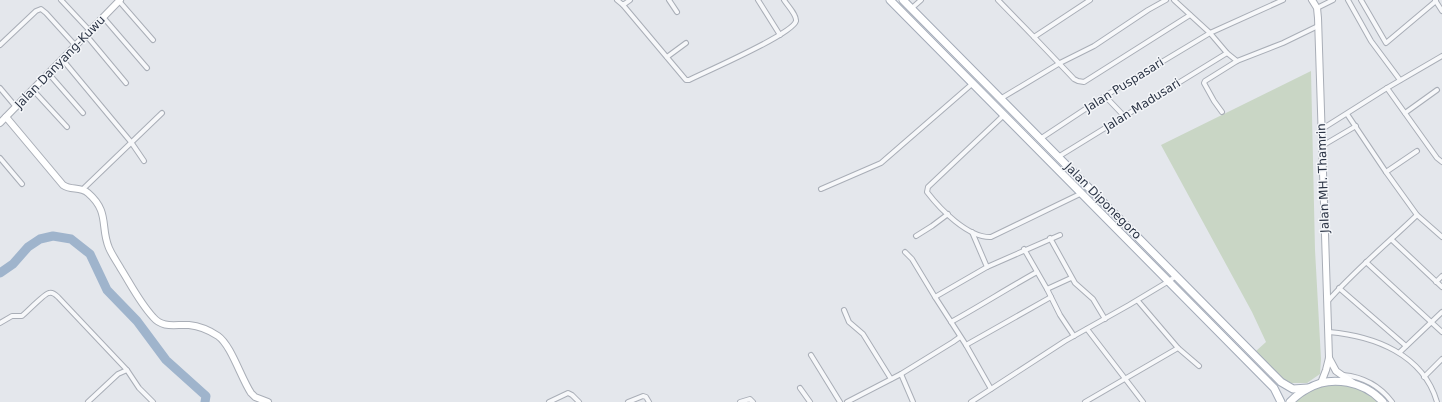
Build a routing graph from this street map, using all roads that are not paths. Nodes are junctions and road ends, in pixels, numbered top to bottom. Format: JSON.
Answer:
{"nodes":[{"id":1,"x":62,"y":0,"type":"edge"},
{"id":2,"x":120,"y":0,"type":"edge"},
{"id":3,"x":616,"y":0,"type":"edge"},
{"id":4,"x":630,"y":0,"type":"edge"},
{"id":5,"x":669,"y":0,"type":"edge"},
{"id":6,"x":758,"y":0,"type":"edge"},
{"id":7,"x":784,"y":0,"type":"edge"},
{"id":8,"x":890,"y":0,"type":"edge"},
{"id":9,"x":904,"y":0,"type":"edge"},
{"id":10,"x":921,"y":0,"type":"edge"},
{"id":11,"x":998,"y":0,"type":"edge"},
{"id":12,"x":1090,"y":0,"type":"edge"},
{"id":13,"x":1166,"y":0,"type":"edge"},
{"id":14,"x":1174,"y":0,"type":"edge"},
{"id":15,"x":1283,"y":0,"type":"edge"},
{"id":16,"x":1312,"y":0,"type":"edge"},
{"id":17,"x":1333,"y":0,"type":"edge"},
{"id":18,"x":1348,"y":0,"type":"edge"},
{"id":19,"x":1361,"y":0,"type":"edge"},
{"id":20,"x":1436,"y":1,"type":"edge"},
{"id":21,"x":623,"y":5,"type":"junction"},
{"id":22,"x":912,"y":8,"type":"junction"},
{"id":23,"x":1317,"y":8,"type":"junction"},
{"id":24,"x":1442,"y":11,"type":"edge"},
{"id":25,"x":677,"y":12,"type":"dead end"},
{"id":26,"x":1190,"y":15,"type":"junction"},
{"id":27,"x":103,"y":17,"type":"junction"},
{"id":28,"x":1318,"y":26,"type":"junction"},
{"id":29,"x":88,"y":33,"type":"junction"},
{"id":30,"x":1210,"y":33,"type":"junction"},
{"id":31,"x":780,"y":35,"type":"junction"},
{"id":32,"x":1034,"y":37,"type":"junction"},
{"id":33,"x":153,"y":40,"type":"dead end"},
{"id":34,"x":686,"y":42,"type":"dead end"},
{"id":35,"x":0,"y":45,"type":"edge"},
{"id":36,"x":75,"y":46,"type":"junction"},
{"id":37,"x":1227,"y":52,"type":"junction"},
{"id":38,"x":1442,"y":56,"type":"edge"},
{"id":39,"x":667,"y":57,"type":"junction"},
{"id":40,"x":62,"y":59,"type":"junction"},
{"id":41,"x":1237,"y":61,"type":"junction"},
{"id":42,"x":1060,"y":63,"type":"junction"},
{"id":43,"x":146,"y":68,"type":"dead end"},
{"id":44,"x":49,"y":74,"type":"junction"},
{"id":45,"x":1400,"y":80,"type":"junction"},
{"id":46,"x":126,"y":83,"type":"dead end"},
{"id":47,"x":972,"y":84,"type":"junction"},
{"id":48,"x":0,"y":88,"type":"edge"},
{"id":49,"x":1387,"y":88,"type":"junction"},
{"id":50,"x":33,"y":90,"type":"junction"},
{"id":51,"x":1438,"y":90,"type":"dead end"},
{"id":52,"x":1105,"y":96,"type":"junction"},
{"id":53,"x":1000,"y":99,"type":"junction"},
{"id":54,"x":16,"y":107,"type":"junction"},
{"id":55,"x":1222,"y":112,"type":"dead end"},
{"id":56,"x":82,"y":113,"type":"dead end"},
{"id":57,"x":162,"y":113,"type":"dead end"},
{"id":58,"x":1405,"y":113,"type":"junction"},
{"id":59,"x":1347,"y":114,"type":"junction"},
{"id":60,"x":1004,"y":115,"type":"junction"},
{"id":61,"x":1124,"y":116,"type":"junction"},
{"id":62,"x":6,"y":117,"type":"junction"},
{"id":63,"x":0,"y":123,"type":"edge"},
{"id":64,"x":1356,"y":126,"type":"junction"},
{"id":65,"x":67,"y":127,"type":"dead end"},
{"id":66,"x":1322,"y":129,"type":"junction"},
{"id":67,"x":1040,"y":139,"type":"junction"},
{"id":68,"x":131,"y":142,"type":"junction"},
{"id":69,"x":1322,"y":146,"type":"junction"},
{"id":70,"x":1417,"y":151,"type":"dead end"},
{"id":71,"x":1442,"y":155,"type":"edge"},
{"id":72,"x":1058,"y":157,"type":"junction"},
{"id":73,"x":0,"y":158,"type":"edge"},
{"id":74,"x":1437,"y":158,"type":"junction"},
{"id":75,"x":144,"y":161,"type":"dead end"},
{"id":76,"x":1442,"y":162,"type":"edge"},
{"id":77,"x":1386,"y":172,"type":"junction"},
{"id":78,"x":22,"y":184,"type":"dead end"},
{"id":79,"x":83,"y":189,"type":"junction"},
{"id":80,"x":821,"y":189,"type":"dead end"},
{"id":81,"x":1082,"y":193,"type":"junction"},
{"id":82,"x":948,"y":214,"type":"junction"},
{"id":83,"x":1417,"y":216,"type":"junction"},
{"id":84,"x":972,"y":232,"type":"junction"},
{"id":85,"x":1060,"y":234,"type":"dead end"},
{"id":86,"x":916,"y":236,"type":"dead end"},
{"id":87,"x":1442,"y":237,"type":"edge"},
{"id":88,"x":1050,"y":238,"type":"junction"},
{"id":89,"x":1392,"y":240,"type":"junction"},
{"id":90,"x":1024,"y":250,"type":"junction"},
{"id":91,"x":905,"y":252,"type":"dead end"},
{"id":92,"x":1366,"y":262,"type":"junction"},
{"id":93,"x":987,"y":267,"type":"junction"},
{"id":94,"x":1037,"y":272,"type":"junction"},
{"id":95,"x":1176,"y":276,"type":"junction"},
{"id":96,"x":1442,"y":276,"type":"edge"},
{"id":97,"x":1071,"y":278,"type":"junction"},
{"id":98,"x":1169,"y":281,"type":"junction"},
{"id":99,"x":1436,"y":282,"type":"junction"},
{"id":100,"x":1442,"y":287,"type":"edge"},
{"id":101,"x":1340,"y":288,"type":"junction"},
{"id":102,"x":1048,"y":290,"type":"junction"},
{"id":103,"x":935,"y":297,"type":"junction"},
{"id":104,"x":1051,"y":297,"type":"junction"},
{"id":105,"x":1138,"y":300,"type":"junction"},
{"id":106,"x":1328,"y":302,"type":"junction"},
{"id":107,"x":844,"y":310,"type":"dead end"},
{"id":108,"x":1442,"y":312,"type":"edge"},
{"id":109,"x":1105,"y":319,"type":"junction"},
{"id":110,"x":951,"y":322,"type":"junction"},
{"id":111,"x":1431,"y":322,"type":"junction"},
{"id":112,"x":0,"y":323,"type":"edge"},
{"id":113,"x":1087,"y":329,"type":"junction"},
{"id":114,"x":1329,"y":332,"type":"junction"},
{"id":115,"x":1442,"y":332,"type":"edge"},
{"id":116,"x":1074,"y":336,"type":"junction"},
{"id":117,"x":960,"y":337,"type":"junction"},
{"id":118,"x":966,"y":346,"type":"junction"},
{"id":119,"x":1406,"y":346,"type":"junction"},
{"id":120,"x":1178,"y":348,"type":"junction"},
{"id":121,"x":1400,"y":352,"type":"junction"},
{"id":122,"x":811,"y":355,"type":"dead end"},
{"id":123,"x":1329,"y":358,"type":"junction"},
{"id":124,"x":1442,"y":359,"type":"edge"},
{"id":125,"x":1199,"y":366,"type":"dead end"},
{"id":126,"x":127,"y":370,"type":"junction"},
{"id":127,"x":901,"y":374,"type":"junction"},
{"id":128,"x":1341,"y":375,"type":"junction"},
{"id":129,"x":1424,"y":377,"type":"junction"},
{"id":130,"x":891,"y":379,"type":"junction"},
{"id":131,"x":1125,"y":380,"type":"junction"},
{"id":132,"x":1321,"y":383,"type":"junction"},
{"id":133,"x":1353,"y":383,"type":"junction"},
{"id":134,"x":800,"y":388,"type":"dead end"},
{"id":135,"x":1308,"y":388,"type":"junction"},
{"id":136,"x":991,"y":389,"type":"junction"},
{"id":137,"x":88,"y":402,"type":"edge"},
{"id":138,"x":153,"y":402,"type":"edge"},
{"id":139,"x":268,"y":402,"type":"edge"},
{"id":140,"x":549,"y":402,"type":"edge"},
{"id":141,"x":579,"y":402,"type":"edge"},
{"id":142,"x":628,"y":402,"type":"edge"},
{"id":143,"x":649,"y":402,"type":"edge"},
{"id":144,"x":740,"y":402,"type":"edge"},
{"id":145,"x":753,"y":402,"type":"edge"},
{"id":146,"x":810,"y":402,"type":"edge"},
{"id":147,"x":840,"y":402,"type":"edge"},
{"id":148,"x":847,"y":402,"type":"edge"},
{"id":149,"x":913,"y":402,"type":"edge"},
{"id":150,"x":971,"y":402,"type":"edge"},
{"id":151,"x":1085,"y":402,"type":"edge"},
{"id":152,"x":1143,"y":402,"type":"edge"},
{"id":153,"x":1280,"y":402,"type":"edge"},
{"id":154,"x":1290,"y":402,"type":"edge"},
{"id":155,"x":1383,"y":402,"type":"edge"},
{"id":156,"x":1392,"y":402,"type":"edge"},
{"id":157,"x":1437,"y":402,"type":"edge"}],
"edges":[{"from":1,"to":29,"type":"street"},
{"from":2,"to":27,"type":"main road","name":"Jalan Danyang-Kuwu"},
{"from":2,"to":33,"type":"street"},
{"from":3,"to":21,"type":"street"},
{"from":4,"to":21,"type":"street"},
{"from":5,"to":25,"type":"street"},
{"from":6,"to":31,"type":"street"},
{"from":7,"to":31,"type":"street"},
{"from":8,"to":47,"type":"main road","name":"Jalan Diponegoro"},
{"from":9,"to":22,"type":"main road","name":"Jalan Diponegoro"},
{"from":10,"to":22,"type":"street"},
{"from":11,"to":32,"type":"street","name":"Jalan Puspasari"},
{"from":12,"to":32,"type":"street"},
{"from":13,"to":42,"type":"street"},
{"from":14,"to":26,"type":"street"},
{"from":15,"to":30,"type":"street","name":"Jalan Puspasari"},
{"from":16,"to":23,"type":"main road","name":"Jalan MH. Thamrin"},
{"from":17,"to":23,"type":"street"},
{"from":18,"to":45,"type":"street"},
{"from":19,"to":20,"type":"street"},
{"from":20,"to":24,"type":"street"},
{"from":21,"to":39,"type":"street"},
{"from":22,"to":53,"type":"main road","name":"Jalan Diponegoro"},
{"from":23,"to":28,"type":"main road","name":"Jalan MH. Thamrin"},
{"from":26,"to":30,"type":"street"},
{"from":26,"to":42,"type":"street","name":"Jalan Puspasari"},
{"from":27,"to":29,"type":"main road","name":"Jalan Danyang-Kuwu"},
{"from":27,"to":43,"type":"street"},
{"from":28,"to":41,"type":"street"},
{"from":28,"to":66,"type":"main road","name":"Jalan MH. Thamrin"},
{"from":29,"to":36,"type":"main road","name":"Jalan Danyang-Kuwu"},
{"from":29,"to":46,"type":"street"},
{"from":30,"to":37,"type":"street"},
{"from":30,"to":52,"type":"street","name":"Jalan Puspasari"},
{"from":31,"to":39,"type":"street"},
{"from":32,"to":42,"type":"street","name":"Jalan Puspasari"},
{"from":34,"to":39,"type":"street"},
{"from":35,"to":36,"type":"street"},
{"from":36,"to":40,"type":"main road","name":"Jalan Danyang-Kuwu"},
{"from":37,"to":41,"type":"street"},
{"from":37,"to":61,"type":"street","name":"Jalan Madusari"},
{"from":38,"to":45,"type":"street"},
{"from":40,"to":44,"type":"main road","name":"Jalan Danyang-Kuwu"},
{"from":40,"to":68,"type":"street"},
{"from":41,"to":55,"type":"street"},
{"from":42,"to":53,"type":"street"},
{"from":44,"to":50,"type":"main road","name":"Jalan Danyang-Kuwu"},
{"from":44,"to":56,"type":"street"},
{"from":45,"to":49,"type":"street"},
{"from":47,"to":60,"type":"main road","name":"Jalan Diponegoro"},
{"from":47,"to":80,"type":"street"},
{"from":48,"to":54,"type":"street"},
{"from":49,"to":58,"type":"street"},
{"from":49,"to":59,"type":"street"},
{"from":50,"to":54,"type":"main road","name":"Jalan Danyang-Kuwu"},
{"from":50,"to":65,"type":"street"},
{"from":51,"to":58,"type":"street"},
{"from":52,"to":61,"type":"street"},
{"from":52,"to":67,"type":"street","name":"Jalan Puspasari"},
{"from":53,"to":67,"type":"main road","name":"Jalan Diponegoro"},
{"from":54,"to":62,"type":"main road","name":"Jalan Danyang-Kuwu"},
{"from":57,"to":68,"type":"street"},
{"from":58,"to":74,"type":"street"},
{"from":59,"to":64,"type":"street"},
{"from":59,"to":66,"type":"street"},
{"from":60,"to":81,"type":"main road","name":"Jalan Diponegoro"},
{"from":60,"to":82,"type":"street"},
{"from":61,"to":72,"type":"street","name":"Jalan Madusari"},
{"from":62,"to":63,"type":"main road","name":"Jalan Danyang-Kuwu"},
{"from":62,"to":79,"type":"main road"},
{"from":64,"to":69,"type":"street"},
{"from":64,"to":77,"type":"street"},
{"from":66,"to":69,"type":"main road","name":"Jalan MH. Thamrin"},
{"from":67,"to":72,"type":"main road","name":"Jalan Diponegoro"},
{"from":68,"to":75,"type":"street"},
{"from":68,"to":79,"type":"street"},
{"from":69,"to":106,"type":"main road","name":"Jalan MH. Thamrin"},
{"from":70,"to":77,"type":"street"},
{"from":71,"to":74,"type":"street"},
{"from":72,"to":95,"type":"main road","name":"Jalan Diponegoro"},
{"from":73,"to":78,"type":"street"},
{"from":74,"to":76,"type":"street"},
{"from":77,"to":83,"type":"street"},
{"from":79,"to":139,"type":"main road"},
{"from":81,"to":84,"type":"street"},
{"from":81,"to":98,"type":"main road","name":"Jalan Diponegoro"},
{"from":82,"to":84,"type":"street"},
{"from":82,"to":86,"type":"street"},
{"from":83,"to":87,"type":"street"},
{"from":83,"to":89,"type":"street"},
{"from":84,"to":93,"type":"street"},
{"from":85,"to":88,"type":"street"},
{"from":88,"to":90,"type":"street"},
{"from":88,"to":97,"type":"street"},
{"from":89,"to":92,"type":"street"},
{"from":89,"to":99,"type":"street"},
{"from":90,"to":93,"type":"street"},
{"from":90,"to":94,"type":"street"},
{"from":91,"to":103,"type":"street"},
{"from":92,"to":101,"type":"street"},
{"from":92,"to":111,"type":"street"},
{"from":93,"to":103,"type":"street"},
{"from":94,"to":102,"type":"street"},
{"from":94,"to":110,"type":"street"},
{"from":95,"to":98,"type":"street"},
{"from":95,"to":135,"type":"main road","name":"Jalan Diponegoro"},
{"from":96,"to":99,"type":"street"},
{"from":97,"to":102,"type":"street"},
{"from":97,"to":109,"type":"street"},
{"from":98,"to":105,"type":"street"},
{"from":98,"to":153,"type":"main road","name":"Jalan Diponegoro"},
{"from":99,"to":100,"type":"street"},
{"from":101,"to":106,"type":"street"},
{"from":101,"to":119,"type":"street"},
{"from":102,"to":104,"type":"street"},
{"from":103,"to":110,"type":"street"},
{"from":104,"to":116,"type":"street"},
{"from":104,"to":118,"type":"street"},
{"from":105,"to":109,"type":"street"},
{"from":105,"to":120,"type":"street"},
{"from":106,"to":114,"type":"main road","name":"Jalan MH. Thamrin"},
{"from":107,"to":130,"type":"street"},
{"from":108,"to":111,"type":"street"},
{"from":109,"to":113,"type":"street"},
{"from":110,"to":117,"type":"street"},
{"from":111,"to":115,"type":"street"},
{"from":111,"to":119,"type":"street"},
{"from":112,"to":126,"type":"street"},
{"from":113,"to":116,"type":"street"},
{"from":113,"to":131,"type":"street"},
{"from":114,"to":121,"type":"street"},
{"from":114,"to":123,"type":"main road","name":"Jalan MH. Thamrin"},
{"from":116,"to":136,"type":"street"},
{"from":117,"to":118,"type":"street"},
{"from":117,"to":127,"type":"street"},
{"from":118,"to":136,"type":"street"},
{"from":119,"to":121,"type":"street"},
{"from":120,"to":125,"type":"street"},
{"from":120,"to":131,"type":"street"},
{"from":121,"to":129,"type":"street"},
{"from":122,"to":147,"type":"street"},
{"from":123,"to":128,"type":"main road"},
{"from":123,"to":132,"type":"main road","name":"Jalan MH. Thamrin"},
{"from":124,"to":129,"type":"street"},
{"from":126,"to":137,"type":"street"},
{"from":126,"to":138,"type":"street"},
{"from":127,"to":130,"type":"street"},
{"from":127,"to":149,"type":"street"},
{"from":128,"to":133,"type":"main road"},
{"from":128,"to":156,"type":"street"},
{"from":129,"to":157,"type":"street"},
{"from":130,"to":148,"type":"street"},
{"from":131,"to":151,"type":"street"},
{"from":131,"to":152,"type":"street"},
{"from":132,"to":133,"type":"main road"},
{"from":132,"to":135,"type":"main road"},
{"from":133,"to":155,"type":"main road"},
{"from":134,"to":146,"type":"street"},
{"from":135,"to":154,"type":"main road"},
{"from":136,"to":150,"type":"street"},
{"from":140,"to":141,"type":"street"},
{"from":142,"to":143,"type":"street"},
{"from":144,"to":145,"type":"street"}]}
